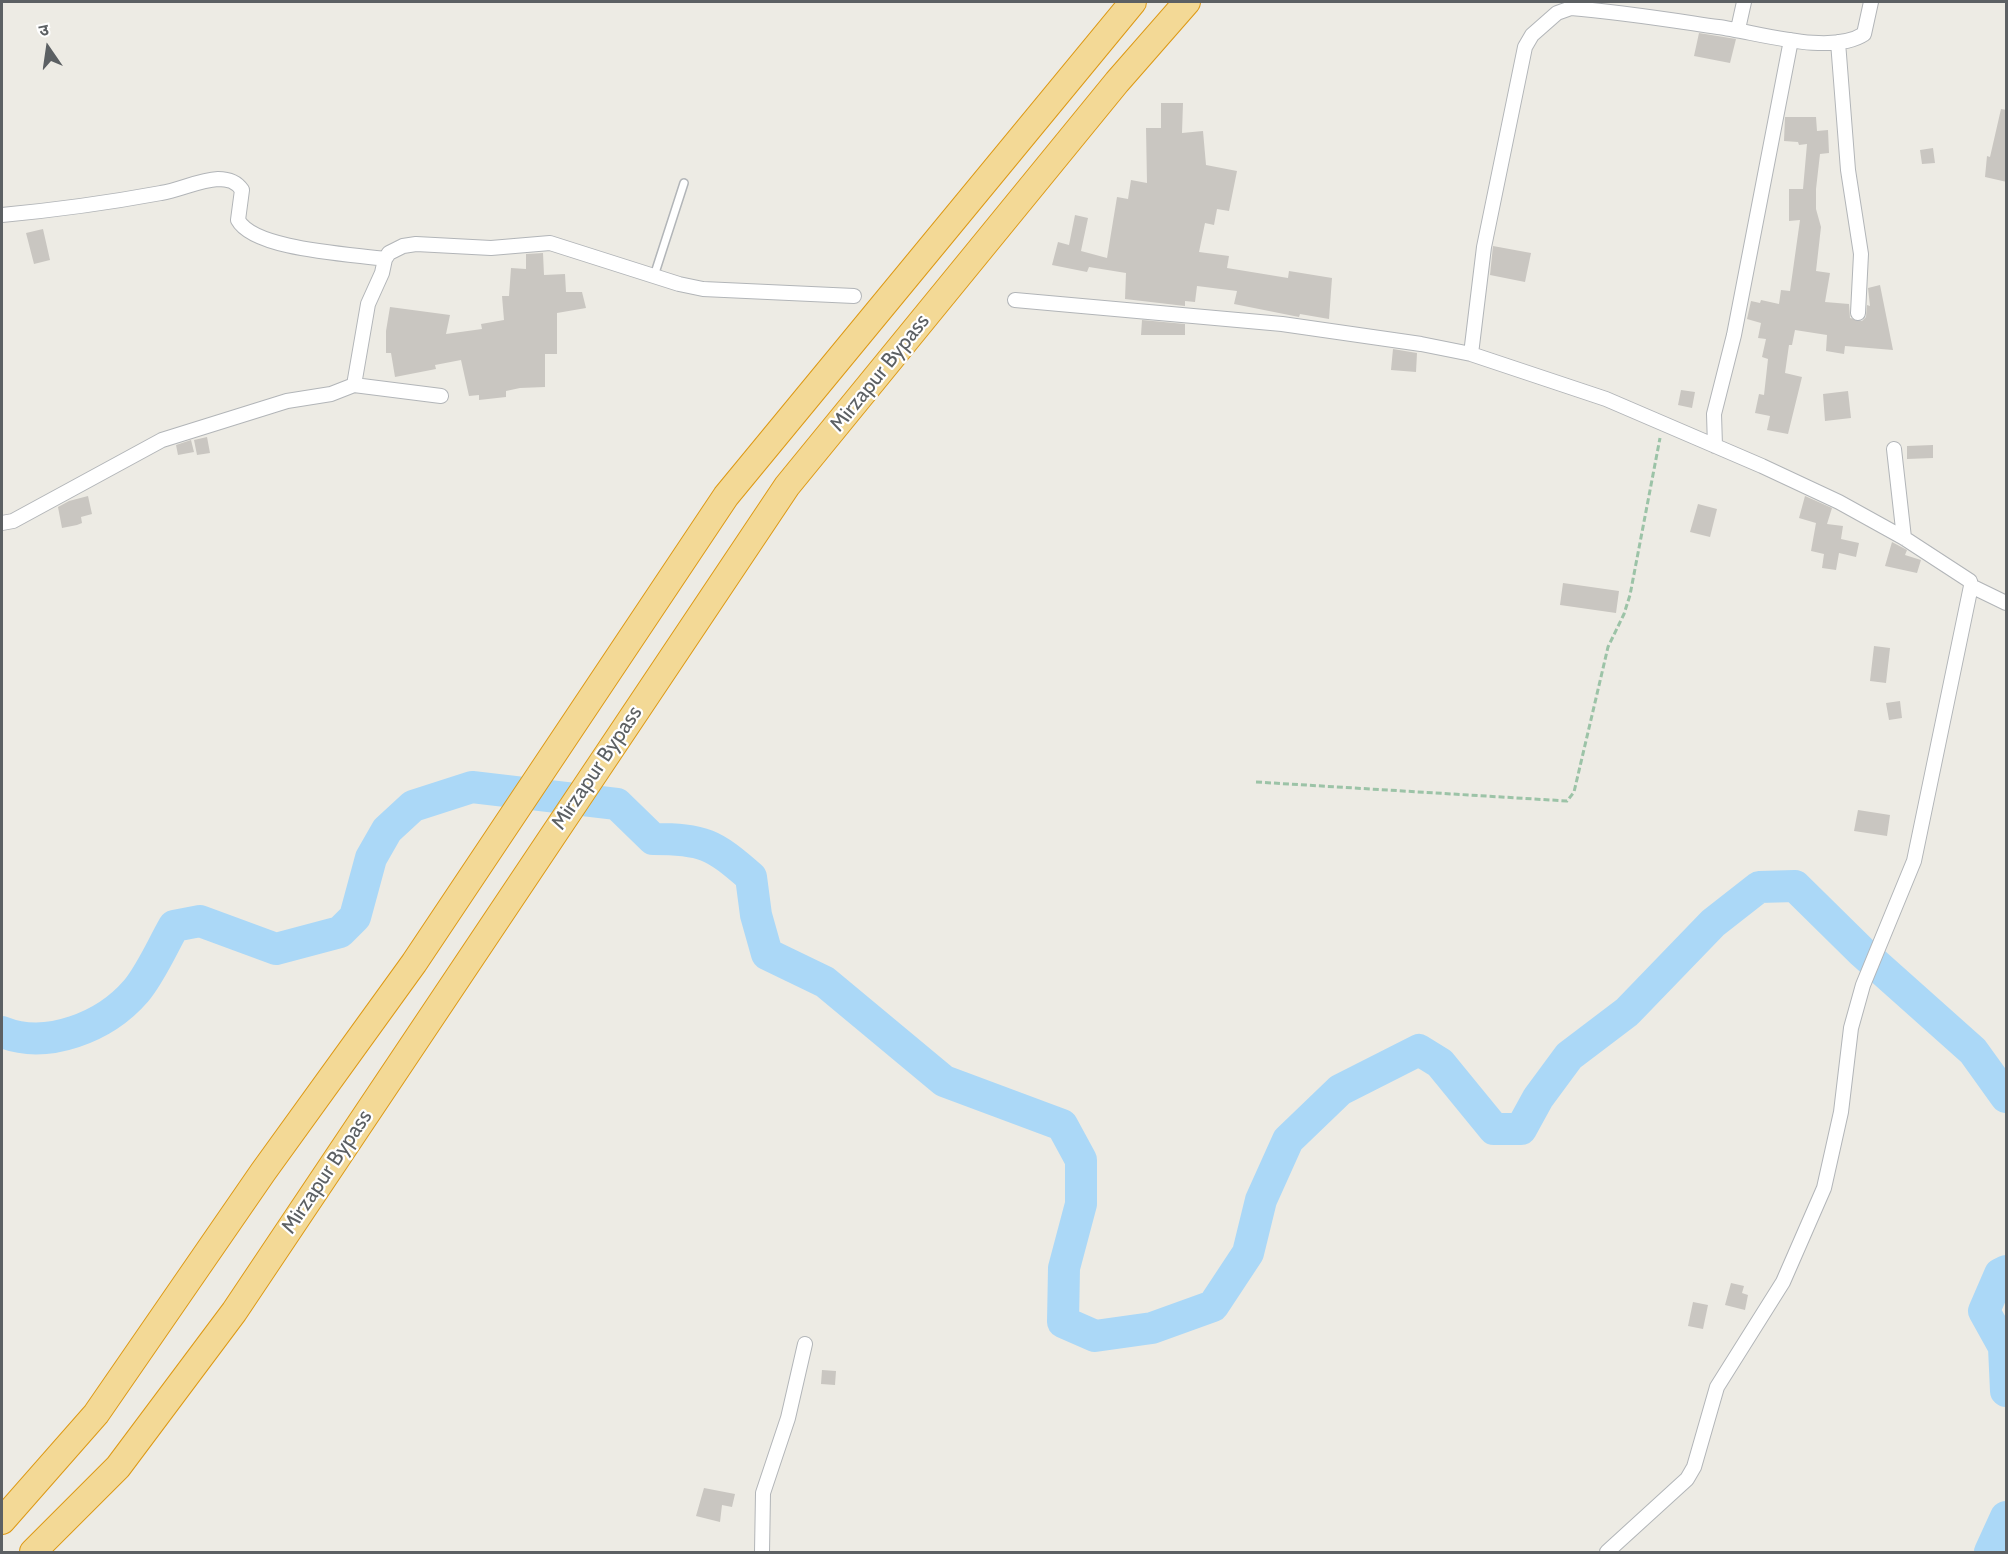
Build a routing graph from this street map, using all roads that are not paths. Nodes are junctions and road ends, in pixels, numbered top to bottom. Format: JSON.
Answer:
{"nodes":[{"id":1,"x":1132,"y":2,"type":"edge"},
{"id":2,"x":1187,"y":2,"type":"edge"},
{"id":3,"x":1744,"y":2,"type":"edge"},
{"id":4,"x":1871,"y":2,"type":"edge"},
{"id":5,"x":1738,"y":30,"type":"junction"},
{"id":6,"x":1791,"y":40,"type":"junction"},
{"id":7,"x":1838,"y":42,"type":"junction"},
{"id":8,"x":684,"y":183,"type":"dead end"},
{"id":9,"x":2,"y":215,"type":"edge"},
{"id":10,"x":385,"y":259,"type":"junction"},
{"id":11,"x":654,"y":276,"type":"junction"},
{"id":12,"x":855,"y":296,"type":"dead end"},
{"id":13,"x":1015,"y":300,"type":"dead end"},
{"id":14,"x":1858,"y":313,"type":"dead end"},
{"id":15,"x":1471,"y":354,"type":"junction"},
{"id":16,"x":354,"y":385,"type":"junction"},
{"id":17,"x":441,"y":396,"type":"dead end"},
{"id":18,"x":1715,"y":446,"type":"junction"},
{"id":19,"x":1894,"y":449,"type":"dead end"},
{"id":20,"x":2,"y":523,"type":"edge"},
{"id":21,"x":1904,"y":538,"type":"junction"},
{"id":22,"x":1971,"y":586,"type":"junction"},
{"id":23,"x":2007,"y":603,"type":"edge"},
{"id":24,"x":805,"y":1344,"type":"dead end"},
{"id":25,"x":2,"y":1521,"type":"edge"},
{"id":26,"x":33,"y":1552,"type":"edge"},
{"id":27,"x":762,"y":1552,"type":"edge"},
{"id":28,"x":1607,"y":1552,"type":"edge"}],
"edges":[{"from":1,"to":25,"type":"highway"},
{"from":2,"to":26,"type":"highway","name":"Mirzapur Bypass"},
{"from":3,"to":5,"type":"street"},
{"from":4,"to":7,"type":"street"},
{"from":5,"to":6,"type":"street"},
{"from":5,"to":15,"type":"street"},
{"from":6,"to":7,"type":"street"},
{"from":6,"to":18,"type":"street"},
{"from":7,"to":14,"type":"street"},
{"from":8,"to":11,"type":"lane"},
{"from":9,"to":10,"type":"street"},
{"from":10,"to":11,"type":"street"},
{"from":10,"to":16,"type":"street"},
{"from":11,"to":12,"type":"street"},
{"from":13,"to":15,"type":"street"},
{"from":15,"to":18,"type":"street"},
{"from":16,"to":17,"type":"street"},
{"from":16,"to":20,"type":"street"},
{"from":18,"to":21,"type":"street"},
{"from":19,"to":21,"type":"street"},
{"from":21,"to":22,"type":"street"},
{"from":22,"to":23,"type":"street"},
{"from":22,"to":28,"type":"street"},
{"from":24,"to":27,"type":"street"}]}
